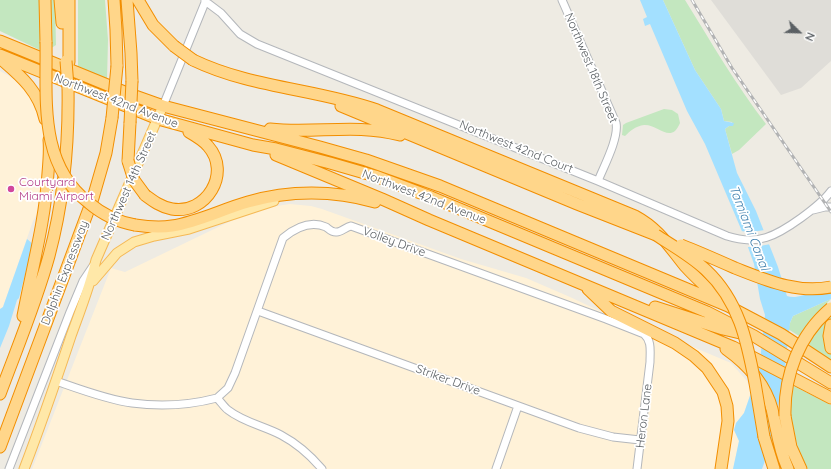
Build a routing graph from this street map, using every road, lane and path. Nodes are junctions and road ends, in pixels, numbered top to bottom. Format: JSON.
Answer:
{"nodes":[{"id":1,"x":45,"y":0,"type":"edge"},
{"id":2,"x":60,"y":0,"type":"edge"},
{"id":3,"x":69,"y":0,"type":"edge"},
{"id":4,"x":114,"y":0,"type":"edge"},
{"id":5,"x":127,"y":0,"type":"edge"},
{"id":6,"x":138,"y":0,"type":"edge"},
{"id":7,"x":562,"y":0,"type":"edge"},
{"id":8,"x":205,"y":1,"type":"edge"},
{"id":9,"x":2,"y":41,"type":"edge"},
{"id":10,"x":0,"y":57,"type":"edge"},
{"id":11,"x":67,"y":61,"type":"junction"},
{"id":12,"x":299,"y":91,"type":"junction"},
{"id":13,"x":163,"y":106,"type":"junction"},
{"id":14,"x":158,"y":119,"type":"junction"},
{"id":15,"x":176,"y":124,"type":"junction"},
{"id":16,"x":239,"y":125,"type":"junction"},
{"id":17,"x":253,"y":145,"type":"junction"},
{"id":18,"x":437,"y":146,"type":"junction"},
{"id":19,"x":598,"y":181,"type":"junction"},
{"id":20,"x":340,"y":194,"type":"junction"},
{"id":21,"x":830,"y":194,"type":"edge"},
{"id":22,"x":831,"y":207,"type":"edge"},
{"id":23,"x":811,"y":211,"type":"junction"},
{"id":24,"x":429,"y":220,"type":"junction"},
{"id":25,"x":656,"y":235,"type":"junction"},
{"id":26,"x":96,"y":260,"type":"junction"},
{"id":27,"x":91,"y":284,"type":"junction"},
{"id":28,"x":583,"y":284,"type":"junction"},
{"id":29,"x":831,"y":287,"type":"edge"},
{"id":30,"x":620,"y":300,"type":"junction"},
{"id":31,"x":728,"y":306,"type":"junction"},
{"id":32,"x":831,"y":308,"type":"edge"},
{"id":33,"x":258,"y":311,"type":"junction"},
{"id":34,"x":831,"y":325,"type":"edge"},
{"id":35,"x":707,"y":336,"type":"junction"},
{"id":36,"x":754,"y":336,"type":"junction"},
{"id":37,"x":831,"y":348,"type":"edge"},
{"id":38,"x":16,"y":350,"type":"junction"},
{"id":39,"x":650,"y":362,"type":"joint"},
{"id":40,"x":831,"y":367,"type":"edge"},
{"id":41,"x":56,"y":381,"type":"junction"},
{"id":42,"x":831,"y":383,"type":"edge"},
{"id":43,"x":0,"y":394,"type":"edge"},
{"id":44,"x":217,"y":398,"type":"junction"},
{"id":45,"x":831,"y":398,"type":"edge"},
{"id":46,"x":518,"y":406,"type":"junction"},
{"id":47,"x":640,"y":440,"type":"junction"},
{"id":48,"x":0,"y":447,"type":"edge"},
{"id":49,"x":9,"y":469,"type":"edge"},
{"id":50,"x":24,"y":469,"type":"edge"},
{"id":51,"x":322,"y":469,"type":"edge"},
{"id":52,"x":496,"y":469,"type":"edge"},
{"id":53,"x":637,"y":469,"type":"edge"},
{"id":54,"x":721,"y":469,"type":"edge"},
{"id":55,"x":774,"y":469,"type":"edge"},
{"id":56,"x":788,"y":469,"type":"edge"},
{"id":57,"x":801,"y":469,"type":"edge"}],
"edges":[{"from":1,"to":20,"type":"highway","bridge":true},
{"from":2,"to":11,"type":"highway"},
{"from":3,"to":11,"type":"highway"},
{"from":4,"to":48,"type":"highway","name":"Dolphin Expressway","bridge":true},
{"from":5,"to":15,"type":"highway","bridge":true},
{"from":6,"to":12,"type":"highway","bridge":true},
{"from":7,"to":19,"type":"street","name":"Northwest 18th Street"},
{"from":8,"to":13,"type":"street","name":"Northwest 14th Street"},
{"from":8,"to":19,"type":"street","name":"Northwest 42nd Court"},
{"from":9,"to":13,"type":"highway","name":"Northwest 42nd Avenue"},
{"from":10,"to":14,"type":"highway","name":"Northwest 42nd Avenue"},
{"from":10,"to":38,"type":"highway"},
{"from":11,"to":38,"type":"highway","name":"Dolphin Expressway","bridge":true},
{"from":12,"to":18,"type":"highway"},
{"from":12,"to":31,"type":"highway"},
{"from":13,"to":14,"type":"main road","name":"Northwest 14th Street"},
{"from":13,"to":16,"type":"highway","name":"Northwest 42nd Avenue"},
{"from":14,"to":15,"type":"highway","name":"Northwest 42nd Avenue"},
{"from":14,"to":26,"type":"main road","name":"Northwest 14th Street"},
{"from":15,"to":17,"type":"highway","name":"Northwest 42nd Avenue"},
{"from":16,"to":18,"type":"highway"},
{"from":16,"to":31,"type":"highway","name":"Northwest 42nd Avenue"},
{"from":17,"to":24,"type":"highway"},
{"from":17,"to":36,"type":"highway","name":"Northwest 42nd Avenue"},
{"from":18,"to":25,"type":"highway"},
{"from":19,"to":23,"type":"street","name":"Northwest 42nd Court"},
{"from":20,"to":24,"type":"highway"},
{"from":20,"to":27,"type":"main road"},
{"from":21,"to":23,"type":"street","name":"Northwest 42nd Court"},
{"from":22,"to":23,"type":"street"},
{"from":24,"to":28,"type":"highway"},
{"from":25,"to":29,"type":"highway","bridge":true},
{"from":25,"to":55,"type":"highway","bridge":true},
{"from":26,"to":27,"type":"main road","name":"Northwest 14th Street"},
{"from":26,"to":49,"type":"street","name":"Northwest 14th Street"},
{"from":27,"to":41,"type":"main road","name":"Northwest 14th Street"},
{"from":28,"to":30,"type":"highway"},
{"from":28,"to":54,"type":"highway"},
{"from":30,"to":35,"type":"highway"},
{"from":30,"to":36,"type":"highway"},
{"from":31,"to":40,"type":"highway","name":"Northwest 42nd Avenue"},
{"from":32,"to":57,"type":"highway","bridge":true},
{"from":33,"to":39,"type":"street","name":"Volley Drive"},
{"from":33,"to":44,"type":"street","name":"Volley Drive"},
{"from":33,"to":46,"type":"street","name":"Striker Drive"},
{"from":34,"to":37,"type":"highway"},
{"from":35,"to":45,"type":"highway"},
{"from":35,"to":56,"type":"highway"},
{"from":36,"to":42,"type":"highway","name":"Northwest 42nd Avenue"},
{"from":38,"to":43,"type":"highway","name":"Dolphin Expressway"},
{"from":39,"to":47,"type":"street","name":"Heron Lane"},
{"from":41,"to":44,"type":"street"},
{"from":41,"to":50,"type":"main road","name":"Northwest 14th Street"},
{"from":44,"to":51,"type":"street"},
{"from":46,"to":47,"type":"street","name":"Striker Drive"},
{"from":46,"to":52,"type":"street"},
{"from":47,"to":53,"type":"street","name":"Heron Lane"}]}
